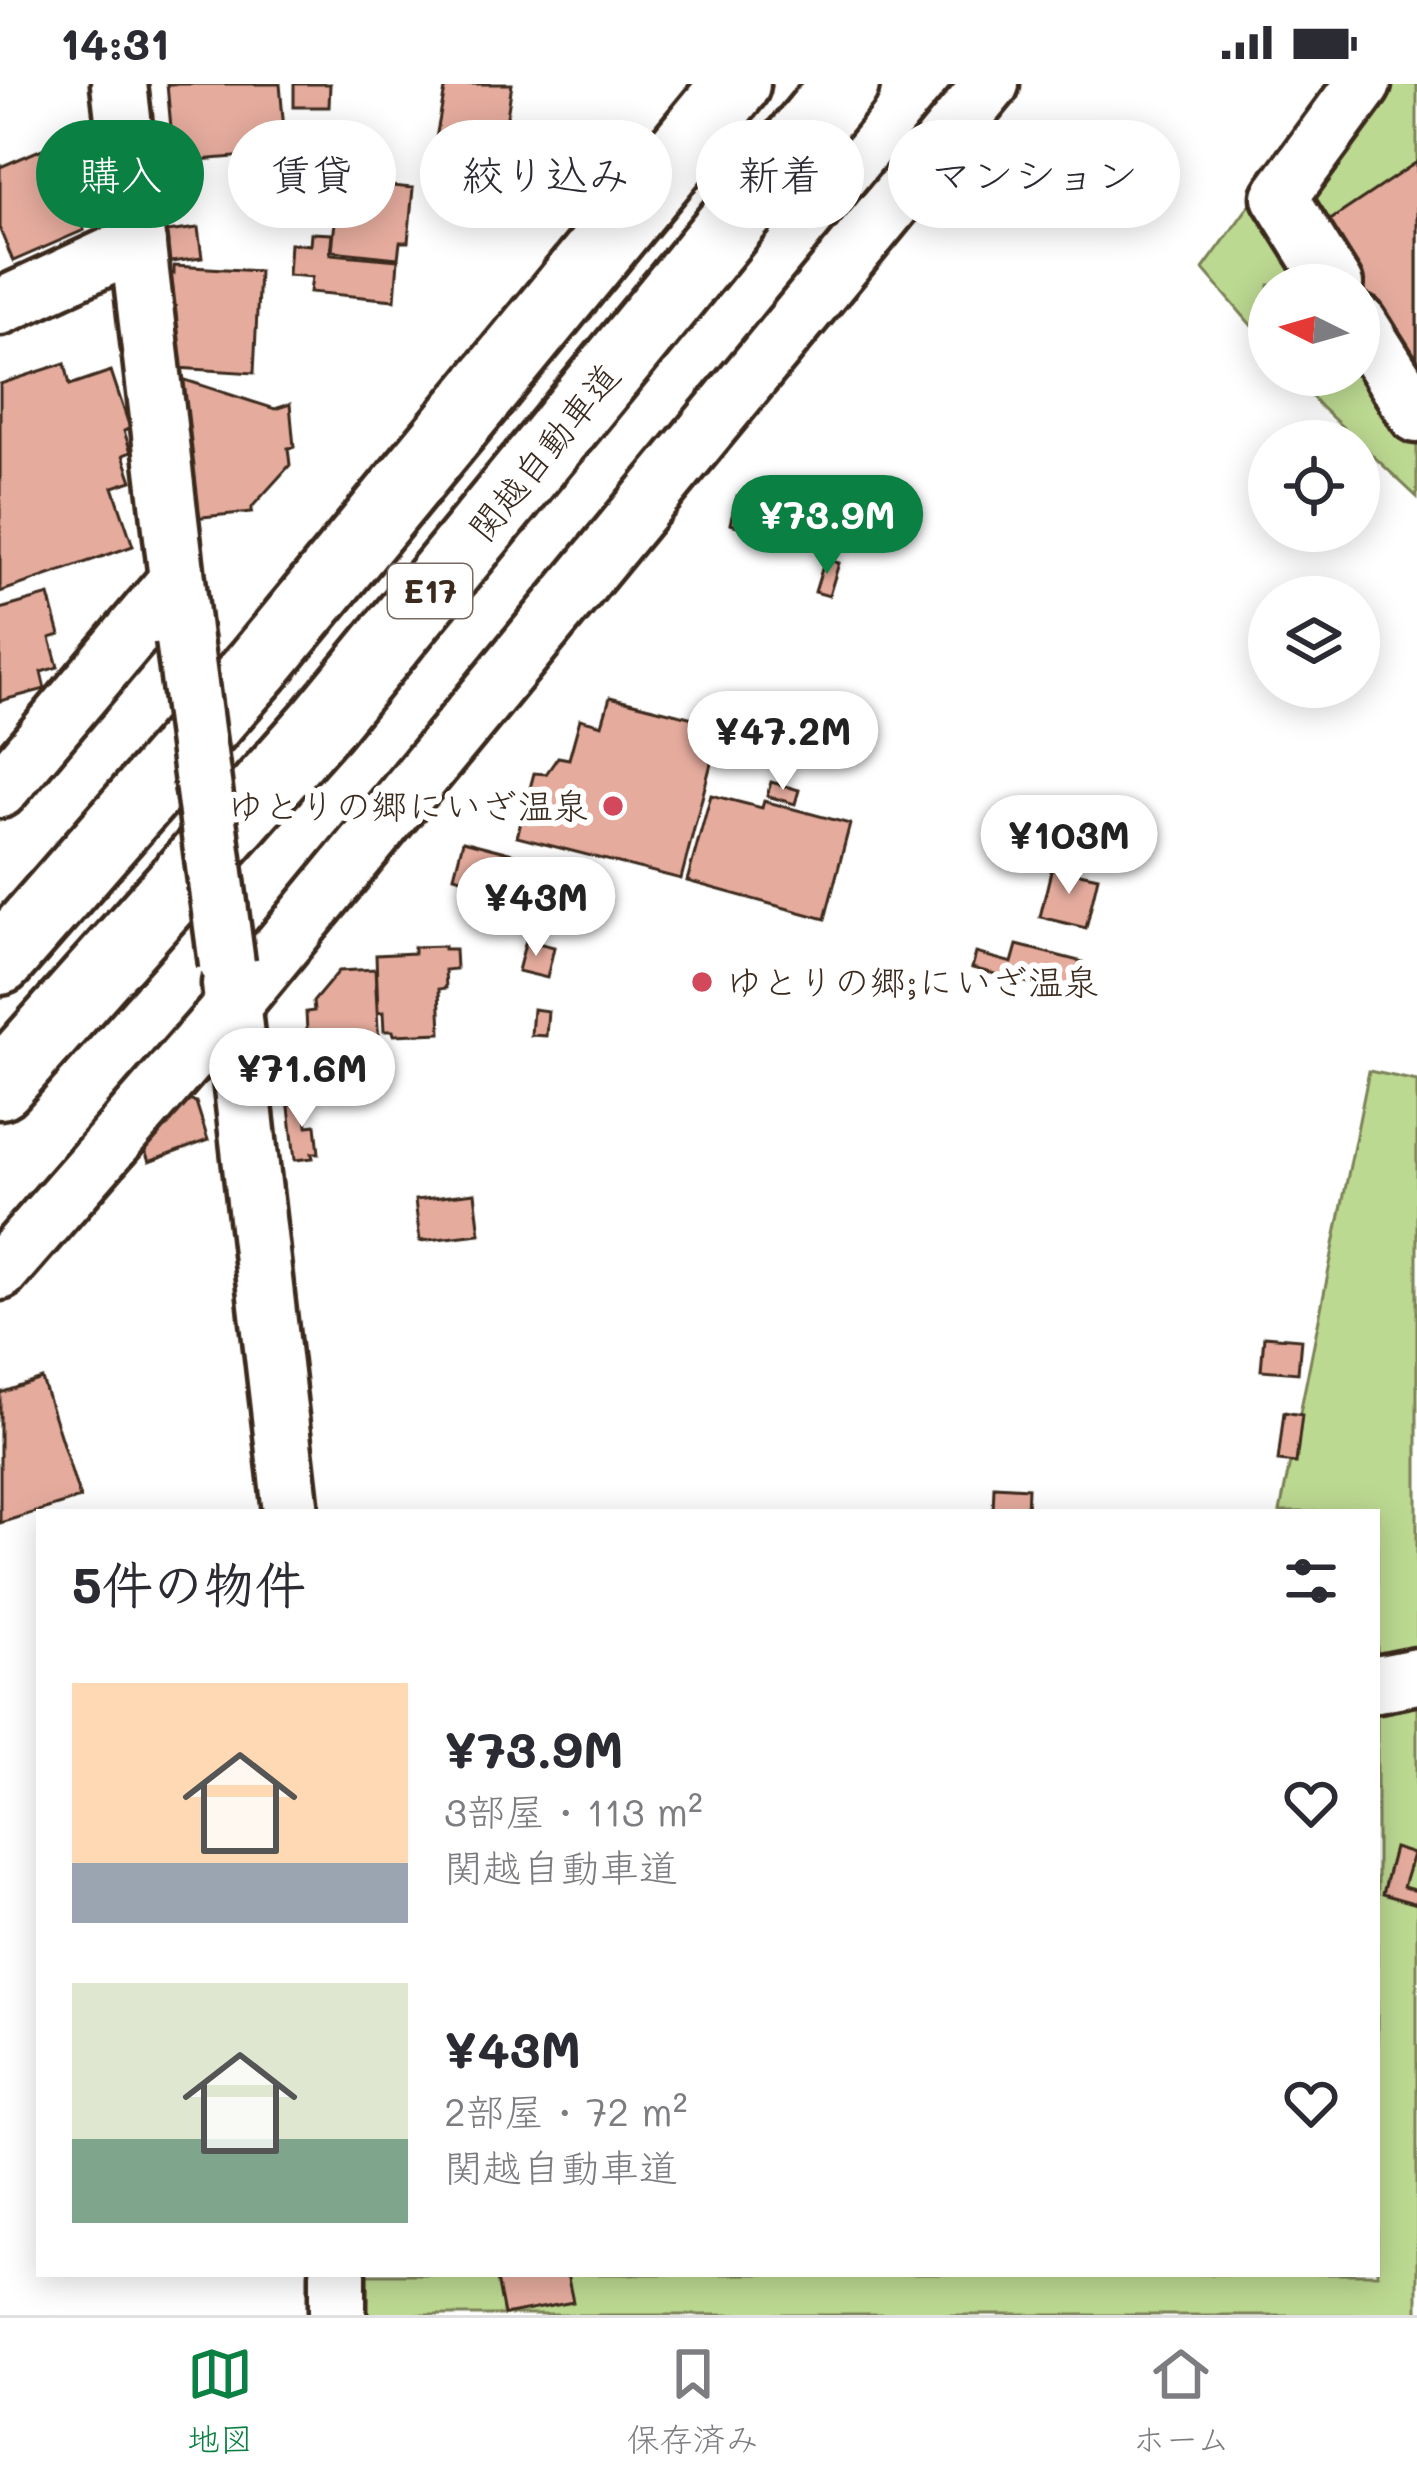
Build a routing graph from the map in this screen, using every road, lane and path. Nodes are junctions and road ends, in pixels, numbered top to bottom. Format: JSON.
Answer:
{"nodes":[{"id":1,"x":119,"y":84,"type":"edge"},
{"id":2,"x":736,"y":84,"type":"edge"},
{"id":3,"x":845,"y":84,"type":"edge"},
{"id":4,"x":991,"y":84,"type":"edge"},
{"id":5,"x":1363,"y":84,"type":"edge"},
{"id":6,"x":138,"y":243,"type":"junction"},
{"id":7,"x":1322,"y":264,"type":"edge"},
{"id":8,"x":0,"y":307,"type":"edge"},
{"id":9,"x":1380,"y":356,"type":"edge"},
{"id":10,"x":1417,"y":415,"type":"edge"},
{"id":11,"x":176,"y":581,"type":"junction"},
{"id":12,"x":0,"y":790,"type":"edge"},
{"id":13,"x":0,"y":961,"type":"edge"},
{"id":14,"x":230,"y":985,"type":"junction"},
{"id":15,"x":0,"y":1084,"type":"edge"},
{"id":16,"x":0,"y":1271,"type":"edge"},
{"id":17,"x":291,"y":1509,"type":"edge"},
{"id":18,"x":1417,"y":1676,"type":"edge"},
{"id":19,"x":1380,"y":1683,"type":"edge"},
{"id":20,"x":338,"y":2277,"type":"edge"},
{"id":21,"x":338,"y":2315,"type":"edge"}],
"edges":[{"from":1,"to":6,"type":"street"},
{"from":2,"to":13,"type":"highway","number":"E17"},
{"from":3,"to":15,"type":"highway","name":"関越自動車道","number":"E17"},
{"from":4,"to":14,"type":"street"},
{"from":5,"to":7,"type":"street"},
{"from":6,"to":8,"type":"street"},
{"from":6,"to":11,"type":"street"},
{"from":9,"to":10,"type":"street"},
{"from":11,"to":12,"type":"street"},
{"from":11,"to":14,"type":"street","bridge":true},
{"from":14,"to":16,"type":"street"},
{"from":14,"to":17,"type":"street"},
{"from":18,"to":19,"type":"street"},
{"from":20,"to":21,"type":"street"}]}
